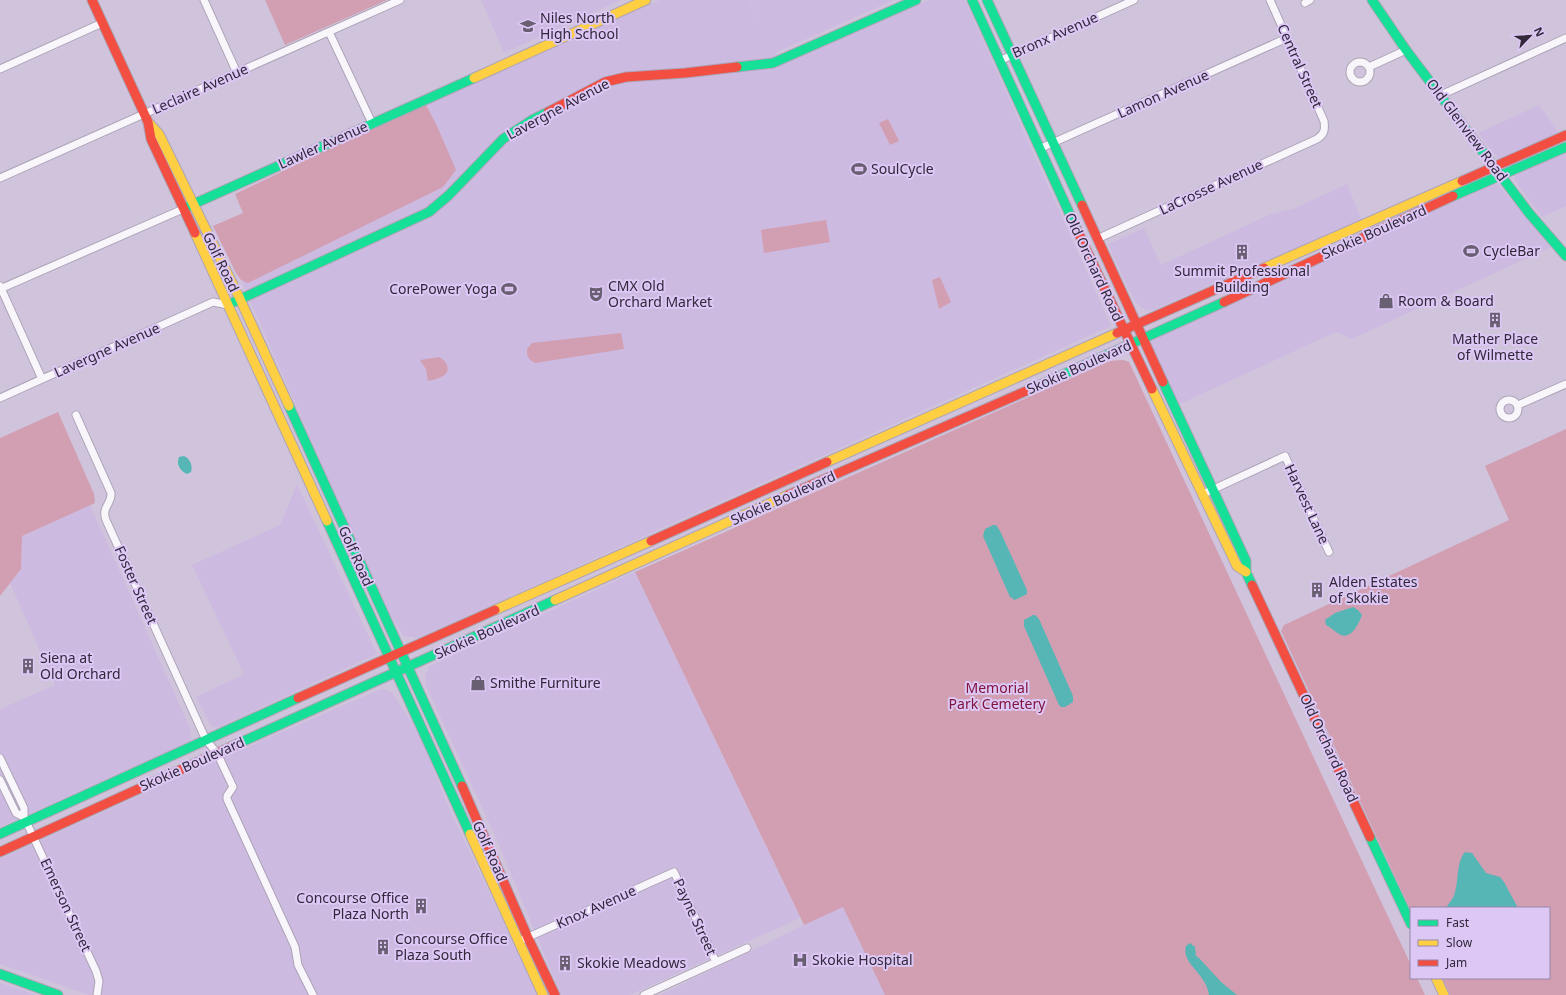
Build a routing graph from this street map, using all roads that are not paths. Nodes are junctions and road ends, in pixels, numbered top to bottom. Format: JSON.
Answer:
{"nodes":[{"id":1,"x":92,"y":0,"type":"edge"},
{"id":2,"x":204,"y":0,"type":"edge"},
{"id":3,"x":400,"y":0,"type":"edge"},
{"id":4,"x":646,"y":0,"type":"edge"},
{"id":5,"x":916,"y":0,"type":"edge"},
{"id":6,"x":972,"y":0,"type":"edge"},
{"id":7,"x":987,"y":0,"type":"edge"},
{"id":8,"x":1134,"y":0,"type":"edge"},
{"id":9,"x":1270,"y":0,"type":"edge"},
{"id":10,"x":1372,"y":0,"type":"edge"},
{"id":11,"x":102,"y":23,"type":"junction"},
{"id":12,"x":329,"y":32,"type":"junction"},
{"id":13,"x":1287,"y":38,"type":"junction"},
{"id":14,"x":1566,"y":38,"type":"edge"},
{"id":15,"x":1406,"y":50,"type":"junction"},
{"id":16,"x":1012,"y":55,"type":"junction"},
{"id":17,"x":999,"y":61,"type":"junction"},
{"id":18,"x":1369,"y":68,"type":"dead end"},
{"id":19,"x":0,"y":69,"type":"edge"},
{"id":20,"x":237,"y":73,"type":"junction"},
{"id":21,"x":1441,"y":95,"type":"junction"},
{"id":22,"x":146,"y":118,"type":"junction"},
{"id":23,"x":372,"y":123,"type":"junction"},
{"id":24,"x":1324,"y":133,"type":"joint"},
{"id":25,"x":1566,"y":135,"type":"edge"},
{"id":26,"x":1053,"y":143,"type":"junction"},
{"id":27,"x":1566,"y":147,"type":"edge"},
{"id":28,"x":1039,"y":150,"type":"junction"},
{"id":29,"x":1494,"y":167,"type":"junction"},
{"id":30,"x":1501,"y":175,"type":"junction"},
{"id":31,"x":0,"y":178,"type":"edge"},
{"id":32,"x":193,"y":204,"type":"junction"},
{"id":33,"x":183,"y":209,"type":"junction"},
{"id":34,"x":1097,"y":240,"type":"junction"},
{"id":35,"x":1566,"y":256,"type":"edge"},
{"id":36,"x":220,"y":287,"type":"junction"},
{"id":37,"x":0,"y":288,"type":"edge"},
{"id":38,"x":240,"y":299,"type":"junction"},
{"id":39,"x":213,"y":302,"type":"junction"},
{"id":40,"x":228,"y":304,"type":"junction"},
{"id":41,"x":1136,"y":324,"type":"junction"},
{"id":42,"x":1123,"y":329,"type":"junction"},
{"id":43,"x":1143,"y":338,"type":"junction"},
{"id":44,"x":1130,"y":344,"type":"junction"},
{"id":45,"x":42,"y":379,"type":"junction"},
{"id":46,"x":1566,"y":384,"type":"edge"},
{"id":47,"x":0,"y":398,"type":"edge"},
{"id":48,"x":1518,"y":405,"type":"dead end"},
{"id":49,"x":76,"y":415,"type":"dead end"},
{"id":50,"x":1213,"y":490,"type":"junction"},
{"id":51,"x":1203,"y":494,"type":"junction"},
{"id":52,"x":1329,"y":552,"type":"dead end"},
{"id":53,"x":1246,"y":572,"type":"junction"},
{"id":54,"x":400,"y":652,"type":"junction"},
{"id":55,"x":388,"y":657,"type":"junction"},
{"id":56,"x":407,"y":668,"type":"junction"},
{"id":57,"x":395,"y":673,"type":"junction"},
{"id":58,"x":206,"y":740,"type":"junction"},
{"id":59,"x":217,"y":753,"type":"junction"},
{"id":60,"x":0,"y":758,"type":"edge"},
{"id":61,"x":0,"y":780,"type":"edge"},
{"id":62,"x":26,"y":820,"type":"junction"},
{"id":63,"x":0,"y":834,"type":"edge"},
{"id":64,"x":33,"y":837,"type":"junction"},
{"id":65,"x":0,"y":852,"type":"edge"},
{"id":66,"x":674,"y":872,"type":"joint"},
{"id":67,"x":1410,"y":922,"type":"edge"},
{"id":68,"x":528,"y":938,"type":"junction"},
{"id":69,"x":518,"y":942,"type":"junction"},
{"id":70,"x":747,"y":948,"type":"dead end"},
{"id":71,"x":716,"y":962,"type":"junction"},
{"id":72,"x":0,"y":974,"type":"edge"},
{"id":73,"x":1436,"y":979,"type":"edge"},
{"id":74,"x":58,"y":995,"type":"edge"},
{"id":75,"x":97,"y":995,"type":"edge"},
{"id":76,"x":313,"y":995,"type":"edge"},
{"id":77,"x":543,"y":995,"type":"edge"},
{"id":78,"x":555,"y":995,"type":"edge"},
{"id":79,"x":644,"y":995,"type":"edge"},
{"id":80,"x":1444,"y":995,"type":"edge"}],
"edges":[{"from":1,"to":11,"type":"main road","name":"Golf Road"},
{"from":2,"to":20,"type":"street"},
{"from":3,"to":12,"type":"street","name":"Leclaire Avenue"},
{"from":4,"to":23,"type":"main road","name":"Lawler Avenue"},
{"from":5,"to":38,"type":"main road","name":"Lavergne Avenue"},
{"from":6,"to":17,"type":"main road","name":"Old Orchard Road"},
{"from":7,"to":16,"type":"main road","name":"Old Orchard Road"},
{"from":8,"to":16,"type":"street","name":"Bronx Avenue"},
{"from":9,"to":13,"type":"street","name":"Central Street"},
{"from":10,"to":15,"type":"main road","name":"Old Glenview Road"},
{"from":11,"to":19,"type":"street"},
{"from":11,"to":22,"type":"main road","name":"Golf Road"},
{"from":12,"to":20,"type":"street","name":"Leclaire Avenue"},
{"from":12,"to":23,"type":"street"},
{"from":13,"to":24,"type":"street","name":"Central Street"},
{"from":13,"to":26,"type":"street","name":"Lamon Avenue"},
{"from":14,"to":21,"type":"street"},
{"from":15,"to":18,"type":"street"},
{"from":15,"to":21,"type":"main road","name":"Old Glenview Road"},
{"from":16,"to":17,"type":"street","name":"Bronx Avenue"},
{"from":16,"to":26,"type":"main road","name":"Old Orchard Road"},
{"from":17,"to":28,"type":"main road","name":"Old Orchard Road"},
{"from":20,"to":22,"type":"street","name":"Leclaire Avenue"},
{"from":21,"to":29,"type":"main road","name":"Old Glenview Road"},
{"from":22,"to":31,"type":"street","name":"Leclaire Avenue"},
{"from":22,"to":32,"type":"main road","name":"Golf Road"},
{"from":22,"to":33,"type":"main road","name":"Golf Road"},
{"from":23,"to":32,"type":"main road","name":"Lawler Avenue"},
{"from":24,"to":34,"type":"street","name":"LaCrosse Avenue"},
{"from":25,"to":29,"type":"main road","name":"Skokie Boulevard"},
{"from":26,"to":28,"type":"street","name":"Lamon Avenue"},
{"from":26,"to":34,"type":"main road","name":"Old Orchard Road"},
{"from":27,"to":30,"type":"main road","name":"Skokie Boulevard"},
{"from":28,"to":42,"type":"main road","name":"Old Orchard Road"},
{"from":29,"to":30,"type":"main road","name":"Old Glenview Road"},
{"from":29,"to":41,"type":"main road","name":"Skokie Boulevard"},
{"from":30,"to":35,"type":"main road","name":"Old Glenview Road"},
{"from":30,"to":43,"type":"main road","name":"Skokie Boulevard"},
{"from":32,"to":33,"type":"main road","name":"Lawler Avenue"},
{"from":32,"to":38,"type":"main road","name":"Golf Road"},
{"from":33,"to":36,"type":"main road","name":"Golf Road"},
{"from":33,"to":37,"type":"street","name":"Lawler Avenue"},
{"from":34,"to":41,"type":"main road","name":"Old Orchard Road"},
{"from":36,"to":39,"type":"street"},
{"from":36,"to":40,"type":"main road","name":"Golf Road"},
{"from":37,"to":45,"type":"street"},
{"from":38,"to":40,"type":"main road","name":"Lavergne Avenue"},
{"from":38,"to":54,"type":"main road","name":"Golf Road"},
{"from":39,"to":40,"type":"street"},
{"from":39,"to":45,"type":"street","name":"Lavergne Avenue"},
{"from":40,"to":55,"type":"main road","name":"Golf Road"},
{"from":41,"to":42,"type":"main road","name":"Skokie Boulevard"},
{"from":41,"to":43,"type":"main road","name":"Old Orchard Road"},
{"from":42,"to":44,"type":"main road","name":"Old Orchard Road"},
{"from":42,"to":54,"type":"main road","name":"Skokie Boulevard"},
{"from":43,"to":44,"type":"main road","name":"Skokie Boulevard"},
{"from":43,"to":50,"type":"main road","name":"Old Orchard Road"},
{"from":44,"to":51,"type":"main road","name":"Old Orchard Road"},
{"from":44,"to":56,"type":"main road","name":"Skokie Boulevard"},
{"from":45,"to":47,"type":"street","name":"Lavergne Avenue"},
{"from":46,"to":48,"type":"street"},
{"from":49,"to":58,"type":"street","name":"Foster Street"},
{"from":50,"to":51,"type":"street"},
{"from":50,"to":52,"type":"street","name":"Harvest Lane"},
{"from":50,"to":53,"type":"main road","name":"Old Orchard Road"},
{"from":51,"to":53,"type":"main road","name":"Old Orchard Road"},
{"from":53,"to":67,"type":"main road","name":"Old Orchard Road"},
{"from":54,"to":55,"type":"main road","name":"Skokie Boulevard"},
{"from":54,"to":56,"type":"main road","name":"Golf Road"},
{"from":55,"to":57,"type":"main road","name":"Golf Road"},
{"from":55,"to":58,"type":"main road","name":"Skokie Boulevard"},
{"from":56,"to":57,"type":"main road","name":"Skokie Boulevard"},
{"from":56,"to":68,"type":"main road","name":"Golf Road"},
{"from":57,"to":59,"type":"main road","name":"Skokie Boulevard"},
{"from":57,"to":69,"type":"main road","name":"Golf Road"},
{"from":58,"to":59,"type":"street","name":"Foster Street"},
{"from":58,"to":62,"type":"main road","name":"Skokie Boulevard"},
{"from":59,"to":64,"type":"main road","name":"Skokie Boulevard"},
{"from":59,"to":76,"type":"street","name":"Foster Street"},
{"from":60,"to":62,"type":"street","name":"Emerson Street"},
{"from":61,"to":62,"type":"street","name":"Emerson Street"},
{"from":62,"to":63,"type":"main road","name":"Skokie Boulevard"},
{"from":62,"to":64,"type":"street","name":"Emerson Street"},
{"from":64,"to":65,"type":"main road","name":"Skokie Boulevard"},
{"from":64,"to":75,"type":"street","name":"Emerson Street"},
{"from":66,"to":68,"type":"street","name":"Knox Avenue"},
{"from":66,"to":71,"type":"street","name":"Payne Street"},
{"from":68,"to":69,"type":"street","name":"Knox Avenue"},
{"from":68,"to":78,"type":"main road","name":"Golf Road"},
{"from":69,"to":77,"type":"main road","name":"Golf Road"},
{"from":70,"to":71,"type":"street"},
{"from":71,"to":79,"type":"street"},
{"from":72,"to":74,"type":"main road"},
{"from":73,"to":80,"type":"main road"}]}
